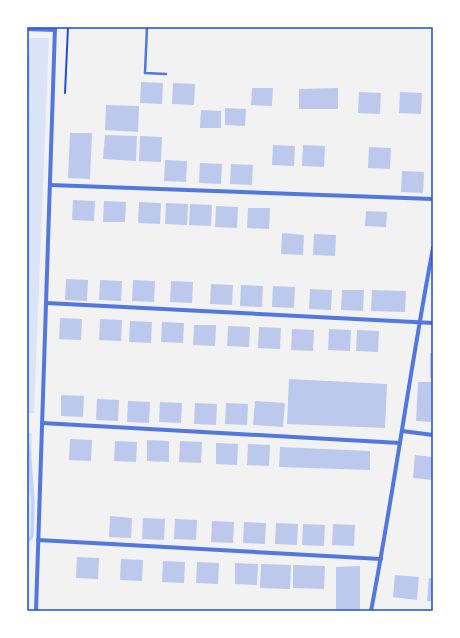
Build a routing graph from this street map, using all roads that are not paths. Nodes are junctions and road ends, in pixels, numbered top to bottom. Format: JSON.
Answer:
{"nodes":[{"id":1,"x":147,"y":27,"type":"edge"},
{"id":2,"x":55,"y":28,"type":"edge"},
{"id":3,"x":27,"y":29,"type":"edge"},
{"id":4,"x":166,"y":74,"type":"dead end"},
{"id":5,"x":50,"y":185,"type":"junction"},
{"id":6,"x":433,"y":199,"type":"edge"},
{"id":7,"x":433,"y":248,"type":"edge"},
{"id":8,"x":46,"y":303,"type":"junction"},
{"id":9,"x":419,"y":323,"type":"junction"},
{"id":10,"x":433,"y":324,"type":"edge"},
{"id":11,"x":42,"y":423,"type":"junction"},
{"id":12,"x":402,"y":432,"type":"junction"},
{"id":13,"x":433,"y":435,"type":"edge"},
{"id":14,"x":400,"y":443,"type":"junction"},
{"id":15,"x":38,"y":540,"type":"junction"},
{"id":16,"x":381,"y":559,"type":"junction"},
{"id":17,"x":36,"y":611,"type":"edge"},
{"id":18,"x":371,"y":611,"type":"edge"}],
"edges":[{"from":1,"to":4,"type":"lane"},
{"from":2,"to":3,"type":"street"},
{"from":2,"to":5,"type":"street"},
{"from":5,"to":6,"type":"street"},
{"from":5,"to":8,"type":"street"},
{"from":7,"to":9,"type":"street"},
{"from":8,"to":9,"type":"street"},
{"from":8,"to":11,"type":"street"},
{"from":9,"to":10,"type":"street"},
{"from":9,"to":12,"type":"street"},
{"from":11,"to":14,"type":"street"},
{"from":11,"to":15,"type":"street"},
{"from":12,"to":13,"type":"street"},
{"from":12,"to":14,"type":"street"},
{"from":14,"to":16,"type":"street"},
{"from":15,"to":16,"type":"street"},
{"from":15,"to":17,"type":"street"},
{"from":16,"to":18,"type":"street"}]}
